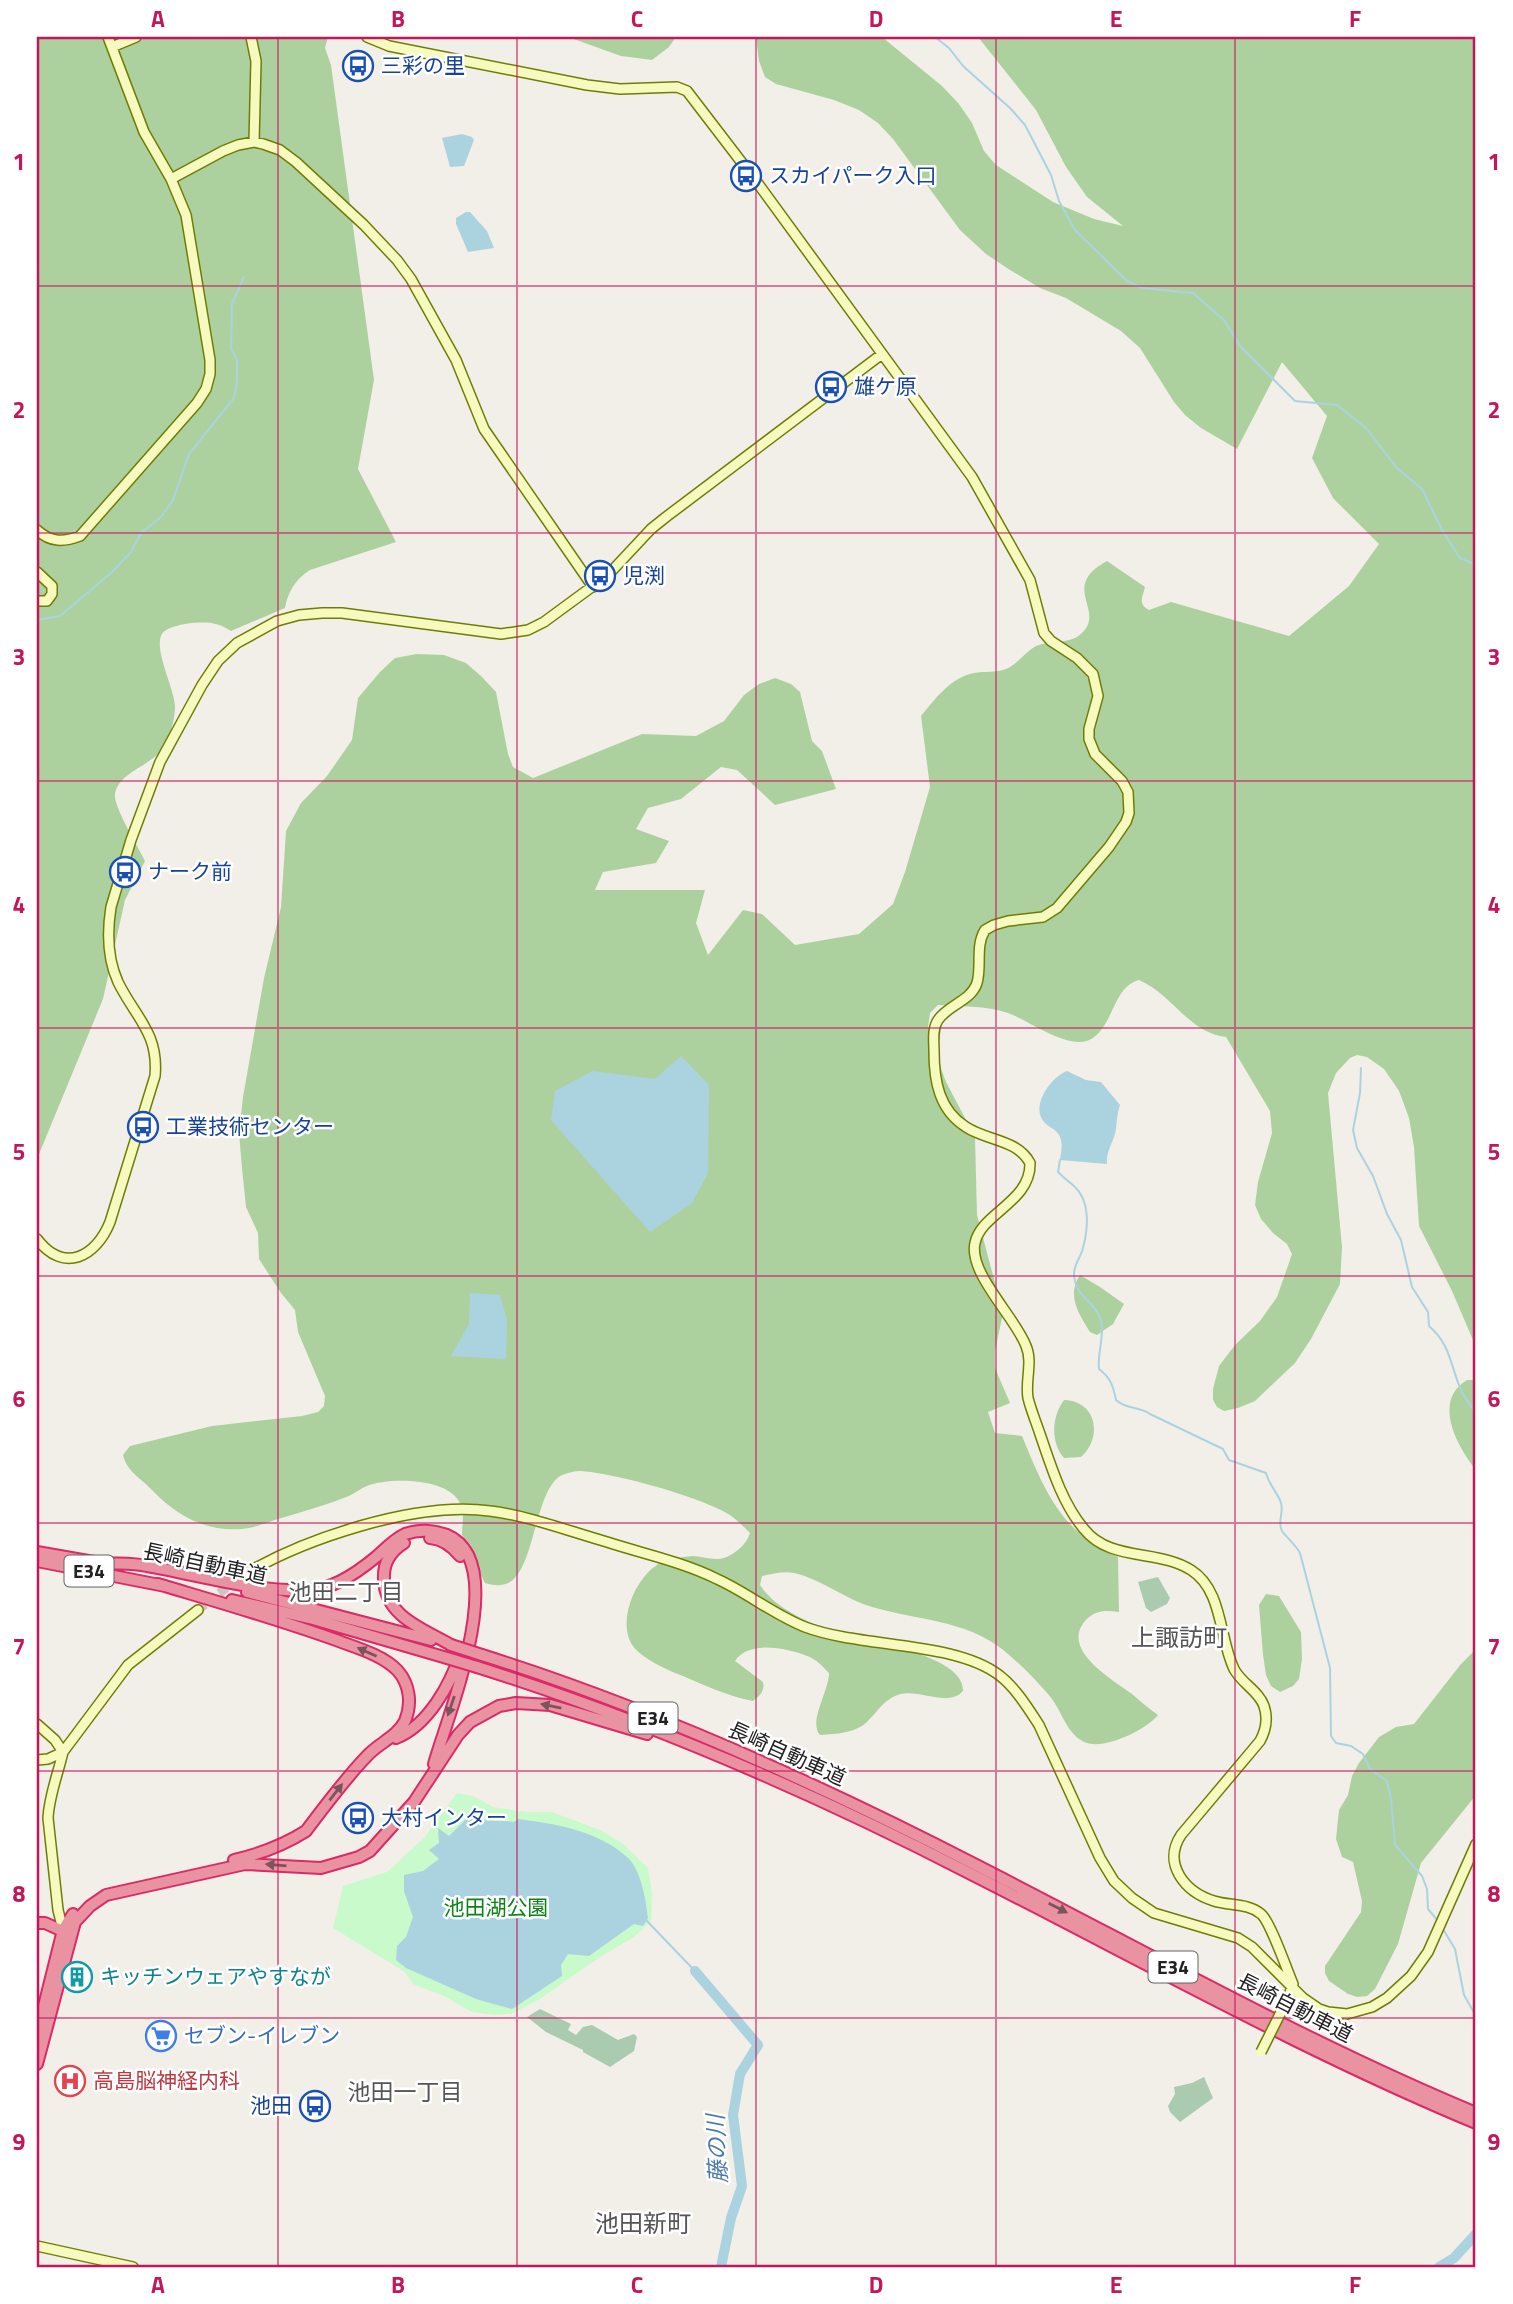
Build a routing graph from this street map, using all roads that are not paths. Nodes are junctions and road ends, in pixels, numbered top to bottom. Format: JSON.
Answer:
{"nodes":[{"id":1,"x":108,"y":37,"type":"edge"},
{"id":2,"x":136,"y":37,"type":"edge"},
{"id":3,"x":251,"y":37,"type":"edge"},
{"id":4,"x":367,"y":37,"type":"edge"},
{"id":5,"x":112,"y":47,"type":"junction"},
{"id":6,"x":254,"y":142,"type":"junction"},
{"id":7,"x":171,"y":179,"type":"junction"},
{"id":8,"x":882,"y":354,"type":"junction"},
{"id":9,"x":37,"y":530,"type":"edge"},
{"id":10,"x":37,"y":572,"type":"edge"},
{"id":11,"x":593,"y":587,"type":"junction"},
{"id":12,"x":37,"y":601,"type":"edge"},
{"id":13,"x":37,"y":1239,"type":"edge"},
{"id":14,"x":37,"y":1552,"type":"edge"},
{"id":15,"x":37,"y":1561,"type":"edge"},
{"id":16,"x":104,"y":1563,"type":"junction"},
{"id":17,"x":238,"y":1578,"type":"tunnel mouth"},
{"id":18,"x":158,"y":1584,"type":"junction"},
{"id":19,"x":198,"y":1610,"type":"tunnel mouth"},
{"id":20,"x":451,"y":1645,"type":"junction"},
{"id":21,"x":37,"y":1724,"type":"edge"},
{"id":22,"x":387,"y":1740,"type":"junction"},
{"id":23,"x":63,"y":1752,"type":"junction"},
{"id":24,"x":37,"y":1760,"type":"edge"},
{"id":25,"x":430,"y":1777,"type":"junction"},
{"id":26,"x":778,"y":1781,"type":"junction"},
{"id":27,"x":818,"y":1794,"type":"junction"},
{"id":28,"x":1476,"y":1844,"type":"edge"},
{"id":29,"x":37,"y":1923,"type":"edge"},
{"id":30,"x":66,"y":1932,"type":"junction"},
{"id":31,"x":1293,"y":1989,"type":"junction"},
{"id":32,"x":37,"y":2034,"type":"edge"},
{"id":33,"x":1261,"y":2052,"type":"dead end"},
{"id":34,"x":37,"y":2064,"type":"edge"},
{"id":35,"x":1368,"y":2072,"type":"junction"},
{"id":36,"x":1476,"y":2113,"type":"edge"},
{"id":37,"x":1476,"y":2123,"type":"edge"},
{"id":38,"x":37,"y":2246,"type":"edge"},
{"id":39,"x":133,"y":2267,"type":"edge"}],
"edges":[{"from":1,"to":5,"type":"street"},
{"from":2,"to":5,"type":"street"},
{"from":3,"to":6,"type":"street"},
{"from":4,"to":8,"type":"street"},
{"from":5,"to":7,"type":"street"},
{"from":6,"to":7,"type":"street"},
{"from":6,"to":11,"type":"street"},
{"from":7,"to":9,"type":"street"},
{"from":8,"to":11,"type":"street"},
{"from":8,"to":31,"type":"street"},
{"from":10,"to":12,"type":"street"},
{"from":11,"to":13,"type":"street"},
{"from":14,"to":16,"type":"highway","name":"長崎自動車道","number":"E34"},
{"from":15,"to":18,"type":"highway","name":"長崎自動車道","number":"E34"},
{"from":16,"to":20,"type":"highway","name":"長崎自動車道","number":"E34"},
{"from":16,"to":25,"type":"highway","one_way":true},
{"from":17,"to":31,"type":"street"},
{"from":22,"to":18,"type":"highway","one_way":true},
{"from":18,"to":26,"type":"highway","name":"長崎自動車道","number":"E34","bridge":true},
{"from":19,"to":23,"type":"street"},
{"from":20,"to":22,"type":"highway"},
{"from":20,"to":27,"type":"highway","name":"長崎自動車道","number":"E34","bridge":true},
{"from":21,"to":23,"type":"street"},
{"from":30,"to":22,"type":"highway","one_way":true},
{"from":23,"to":24,"type":"street"},
{"from":23,"to":30,"type":"street"},
{"from":26,"to":25,"type":"highway","one_way":true},
{"from":25,"to":30,"type":"highway","one_way":true},
{"from":26,"to":27,"type":"highway","name":"長崎自動車道","number":"E34"},
{"from":27,"to":35,"type":"highway","name":"長崎自動車道","number":"E34"},
{"from":28,"to":31,"type":"street"},
{"from":29,"to":30,"type":"highway"},
{"from":30,"to":32,"type":"highway"},
{"from":30,"to":34,"type":"highway"},
{"from":31,"to":33,"type":"street","bridge":true},
{"from":35,"to":36,"type":"highway","name":"長崎自動車道","number":"E34"},
{"from":35,"to":37,"type":"highway","name":"長崎自動車道","number":"E34"},
{"from":38,"to":39,"type":"street"}]}
